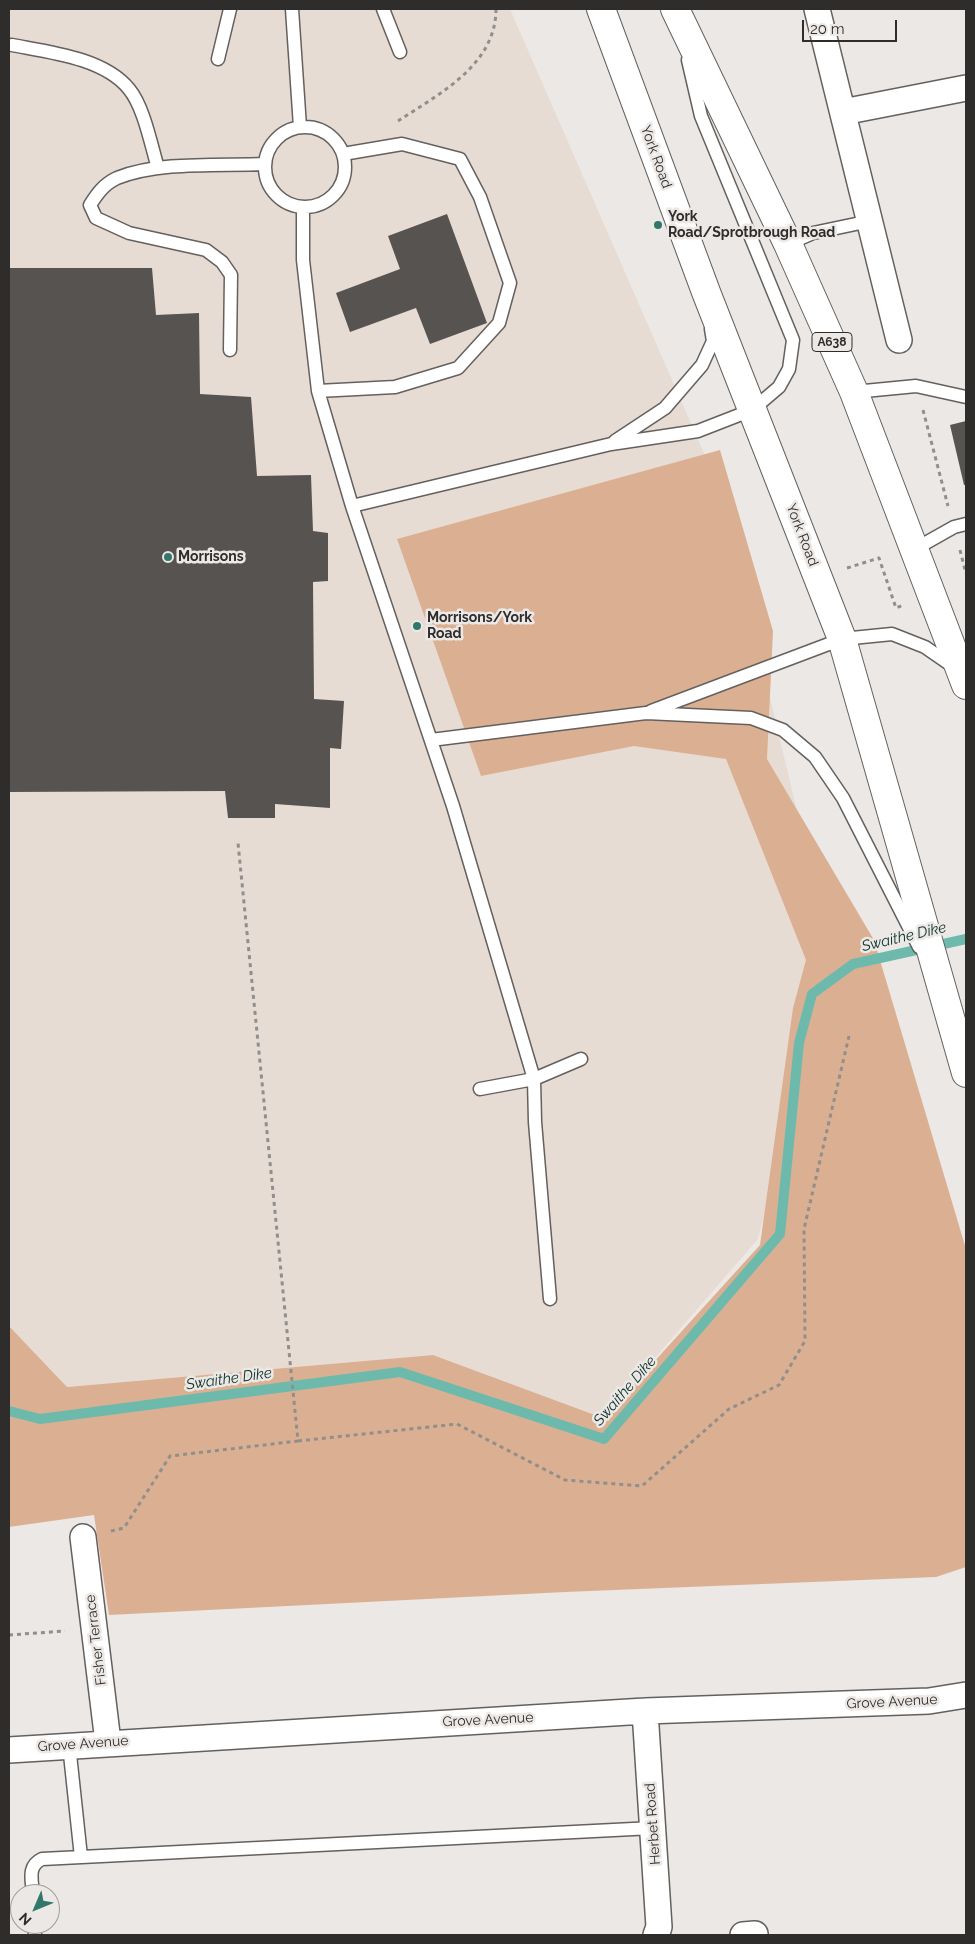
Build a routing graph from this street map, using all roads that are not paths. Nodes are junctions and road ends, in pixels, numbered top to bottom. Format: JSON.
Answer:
{"nodes":[{"id":1,"x":230,"y":9,"type":"edge"},
{"id":2,"x":292,"y":9,"type":"edge"},
{"id":3,"x":383,"y":9,"type":"edge"},
{"id":4,"x":601,"y":9,"type":"edge"},
{"id":5,"x":817,"y":9,"type":"edge"},
{"id":6,"x":676,"y":10,"type":"edge"},
{"id":7,"x":12,"y":45,"type":"dead end"},
{"id":8,"x":400,"y":52,"type":"dead end"},
{"id":9,"x":218,"y":59,"type":"dead end"},
{"id":10,"x":966,"y":88,"type":"edge"},
{"id":11,"x":843,"y":112,"type":"junction"},
{"id":12,"x":300,"y":127,"type":"junction"},
{"id":13,"x":343,"y":154,"type":"junction"},
{"id":14,"x":264,"y":164,"type":"junction"},
{"id":15,"x":158,"y":168,"type":"junction"},
{"id":16,"x":303,"y":208,"type":"junction"},
{"id":17,"x":870,"y":221,"type":"junction"},
{"id":18,"x":788,"y":244,"type":"junction"},
{"id":19,"x":706,"y":292,"type":"junction"},
{"id":20,"x":899,"y":340,"type":"dead end"},
{"id":21,"x":230,"y":350,"type":"dead end"},
{"id":22,"x":318,"y":391,"type":"junction"},
{"id":23,"x":854,"y":392,"type":"junction"},
{"id":24,"x":966,"y":397,"type":"edge"},
{"id":25,"x":752,"y":410,"type":"junction"},
{"id":26,"x":611,"y":444,"type":"junction"},
{"id":27,"x":352,"y":506,"type":"junction"},
{"id":28,"x":960,"y":526,"type":"edge"},
{"id":29,"x":915,"y":549,"type":"junction"},
{"id":30,"x":842,"y":639,"type":"junction"},
{"id":31,"x":964,"y":679,"type":"edge"},
{"id":32,"x":646,"y":713,"type":"junction"},
{"id":33,"x":431,"y":740,"type":"junction"},
{"id":34,"x":945,"y":998,"type":"junction"},
{"id":35,"x":581,"y":1059,"type":"dead end"},
{"id":36,"x":966,"y":1073,"type":"edge"},
{"id":37,"x":534,"y":1079,"type":"junction"},
{"id":38,"x":480,"y":1090,"type":"dead end"},
{"id":39,"x":550,"y":1299,"type":"dead end"},
{"id":40,"x":83,"y":1537,"type":"road end"},
{"id":41,"x":966,"y":1695,"type":"edge"},
{"id":42,"x":645,"y":1711,"type":"junction"},
{"id":43,"x":108,"y":1742,"type":"junction"},
{"id":44,"x":69,"y":1745,"type":"junction"},
{"id":45,"x":9,"y":1750,"type":"edge"},
{"id":46,"x":653,"y":1828,"type":"junction"},
{"id":47,"x":81,"y":1857,"type":"junction"},
{"id":48,"x":32,"y":1884,"type":"edge"},
{"id":49,"x":656,"y":1935,"type":"edge"}],
"edges":[{"from":1,"to":9,"type":"lane"},
{"from":2,"to":12,"type":"lane"},
{"from":3,"to":8,"type":"lane"},
{"from":4,"to":19,"type":"highway","name":"York Road"},
{"from":5,"to":11,"type":"street"},
{"from":6,"to":18,"type":"highway","number":"A638"},
{"from":6,"to":25,"type":"lane"},
{"from":7,"to":15,"type":"lane"},
{"from":10,"to":11,"type":"street"},
{"from":11,"to":17,"type":"street"},
{"from":12,"to":13,"type":"lane"},
{"from":12,"to":14,"type":"lane"},
{"from":13,"to":16,"type":"lane"},
{"from":13,"to":22,"type":"lane"},
{"from":14,"to":15,"type":"lane"},
{"from":14,"to":16,"type":"lane"},
{"from":15,"to":21,"type":"lane"},
{"from":16,"to":22,"type":"lane"},
{"from":17,"to":18,"type":"lane"},
{"from":17,"to":20,"type":"street"},
{"from":18,"to":23,"type":"highway","number":"A638"},
{"from":19,"to":25,"type":"highway","name":"York Road"},
{"from":19,"to":26,"type":"lane"},
{"from":22,"to":27,"type":"lane"},
{"from":23,"to":24,"type":"lane"},
{"from":23,"to":29,"type":"highway","number":"A638"},
{"from":25,"to":26,"type":"lane"},
{"from":25,"to":30,"type":"highway","name":"York Road"},
{"from":26,"to":27,"type":"lane"},
{"from":27,"to":33,"type":"lane"},
{"from":28,"to":29,"type":"lane"},
{"from":29,"to":31,"type":"highway","number":"A638"},
{"from":30,"to":31,"type":"lane"},
{"from":30,"to":32,"type":"lane"},
{"from":30,"to":34,"type":"highway","name":"York Road"},
{"from":32,"to":33,"type":"lane"},
{"from":32,"to":34,"type":"lane"},
{"from":33,"to":37,"type":"lane"},
{"from":34,"to":36,"type":"highway","name":"York Road"},
{"from":35,"to":37,"type":"lane"},
{"from":37,"to":38,"type":"lane"},
{"from":37,"to":39,"type":"lane"},
{"from":40,"to":43,"type":"street","name":"Fisher Terrace"},
{"from":41,"to":42,"type":"street","name":"Grove Avenue"},
{"from":42,"to":43,"type":"street","name":"Grove Avenue"},
{"from":42,"to":46,"type":"street","name":"Herbet Road"},
{"from":43,"to":44,"type":"street","name":"Grove Avenue"},
{"from":44,"to":45,"type":"street","name":"Grove Avenue"},
{"from":44,"to":47,"type":"lane"},
{"from":46,"to":47,"type":"lane"},
{"from":46,"to":49,"type":"street","name":"Herbet Road"},
{"from":47,"to":48,"type":"lane"}]}
